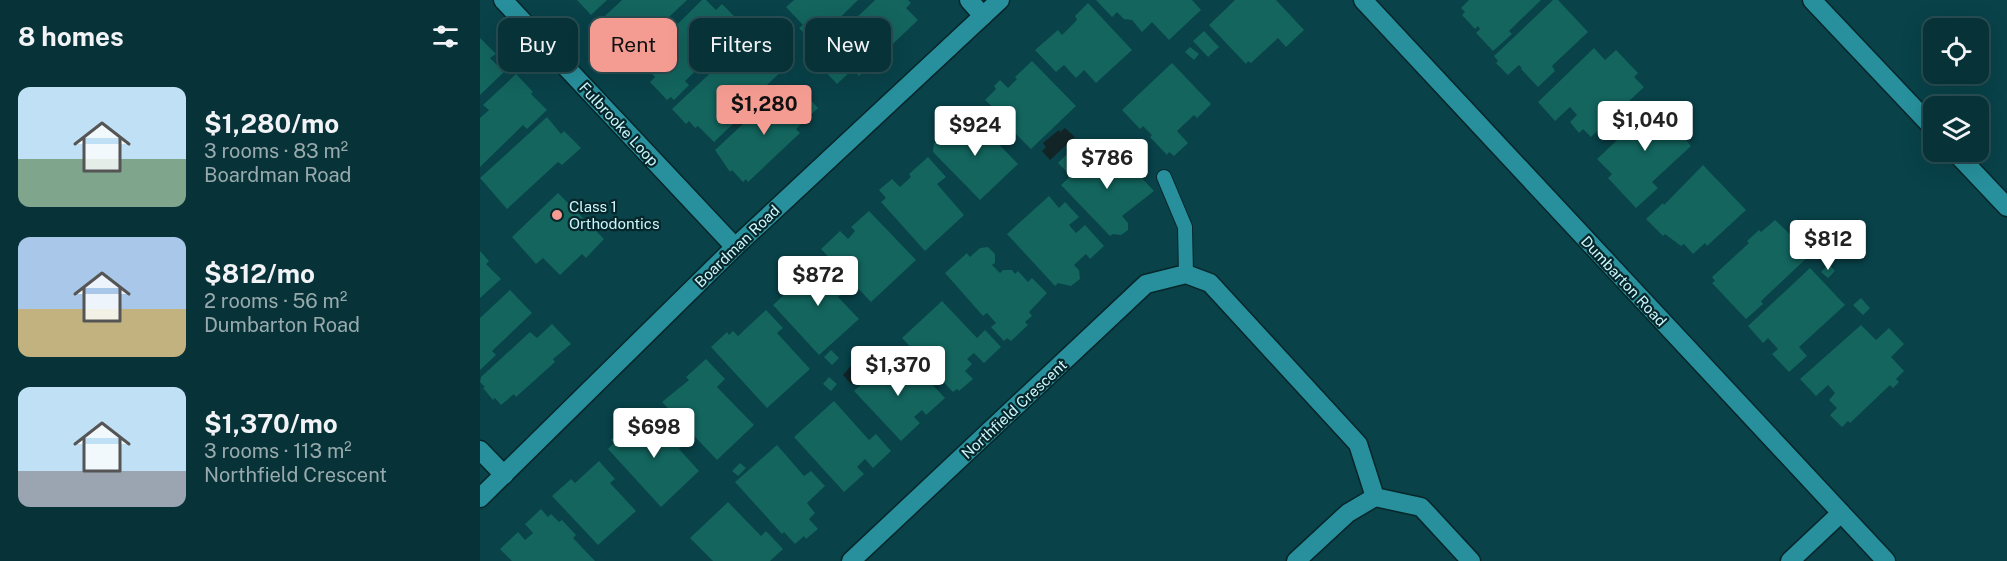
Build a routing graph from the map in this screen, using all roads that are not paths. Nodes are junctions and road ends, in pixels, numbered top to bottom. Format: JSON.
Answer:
{"nodes":[{"id":1,"x":503,"y":0,"type":"edge"},
{"id":2,"x":969,"y":0,"type":"edge"},
{"id":3,"x":1000,"y":0,"type":"edge"},
{"id":4,"x":1363,"y":0,"type":"edge"},
{"id":5,"x":1812,"y":0,"type":"edge"},
{"id":6,"x":983,"y":16,"type":"junction"},
{"id":7,"x":1923,"y":117,"type":"edge"},
{"id":8,"x":1964,"y":162,"type":"edge"},
{"id":9,"x":1164,"y":177,"type":"dead end"},
{"id":10,"x":2007,"y":207,"type":"edge"},
{"id":11,"x":735,"y":247,"type":"junction"},
{"id":12,"x":1186,"y":274,"type":"junction"},
{"id":13,"x":480,"y":450,"type":"edge"},
{"id":14,"x":504,"y":475,"type":"junction"},
{"id":15,"x":1375,"y":497,"type":"junction"},
{"id":16,"x":480,"y":498,"type":"edge"},
{"id":17,"x":1841,"y":513,"type":"junction"},
{"id":18,"x":851,"y":561,"type":"edge"},
{"id":19,"x":1296,"y":561,"type":"edge"},
{"id":20,"x":1471,"y":561,"type":"edge"},
{"id":21,"x":1790,"y":561,"type":"edge"},
{"id":22,"x":1886,"y":561,"type":"edge"}],
"edges":[{"from":1,"to":11,"type":"street","name":"Fulbrooke Loop"},
{"from":2,"to":6,"type":"street"},
{"from":3,"to":6,"type":"street","name":"Boardman Road"},
{"from":4,"to":17,"type":"street","name":"Dumbarton Road"},
{"from":5,"to":7,"type":"street"},
{"from":6,"to":11,"type":"street","name":"Boardman Road"},
{"from":8,"to":10,"type":"street"},
{"from":9,"to":12,"type":"lane"},
{"from":11,"to":14,"type":"street","name":"Boardman Road"},
{"from":12,"to":15,"type":"street"},
{"from":12,"to":18,"type":"street","name":"Northfield Crescent"},
{"from":13,"to":14,"type":"street"},
{"from":14,"to":16,"type":"street","name":"Boardman Road"},
{"from":15,"to":19,"type":"street"},
{"from":15,"to":20,"type":"street"},
{"from":17,"to":21,"type":"street"},
{"from":17,"to":22,"type":"street","name":"Dumbarton Road"}]}
